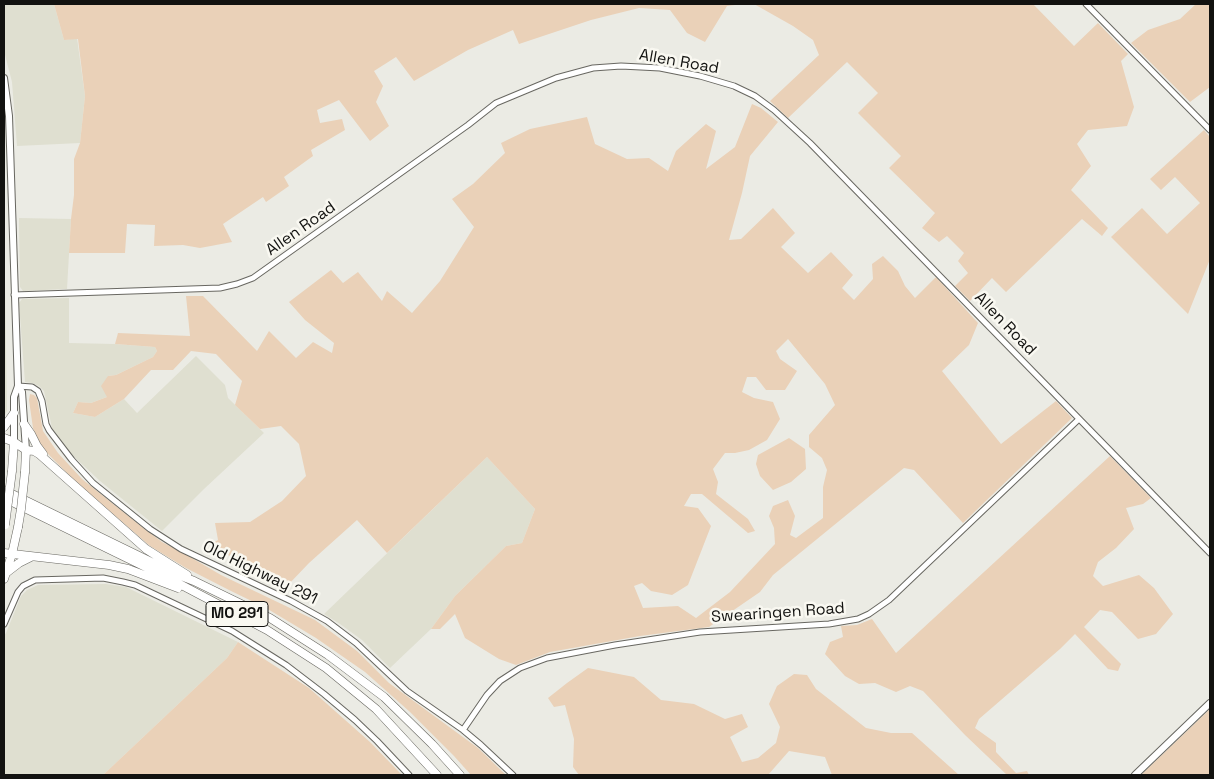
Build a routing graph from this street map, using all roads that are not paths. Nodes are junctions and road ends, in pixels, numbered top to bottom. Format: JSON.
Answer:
{"nodes":[{"id":1,"x":1086,"y":4,"type":"edge"},
{"id":2,"x":4,"y":78,"type":"edge"},
{"id":3,"x":1210,"y":130,"type":"edge"},
{"id":4,"x":14,"y":295,"type":"junction"},
{"id":5,"x":18,"y":386,"type":"junction"},
{"id":6,"x":14,"y":413,"type":"junction"},
{"id":7,"x":1079,"y":419,"type":"junction"},
{"id":8,"x":24,"y":424,"type":"junction"},
{"id":9,"x":4,"y":427,"type":"edge"},
{"id":10,"x":4,"y":438,"type":"edge"},
{"id":11,"x":14,"y":442,"type":"junction"},
{"id":12,"x":26,"y":450,"type":"junction"},
{"id":13,"x":50,"y":464,"type":"junction"},
{"id":14,"x":4,"y":490,"type":"edge"},
{"id":15,"x":4,"y":498,"type":"edge"},
{"id":16,"x":4,"y":527,"type":"edge"},
{"id":17,"x":1210,"y":553,"type":"edge"},
{"id":18,"x":8,"y":554,"type":"edge"},
{"id":19,"x":33,"y":556,"type":"junction"},
{"id":20,"x":5,"y":576,"type":"edge"},
{"id":21,"x":194,"y":581,"type":"junction"},
{"id":22,"x":208,"y":599,"type":"junction"},
{"id":23,"x":4,"y":624,"type":"edge"},
{"id":24,"x":1210,"y":703,"type":"edge"},
{"id":25,"x":463,"y":730,"type":"junction"},
{"id":26,"x":409,"y":775,"type":"edge"},
{"id":27,"x":437,"y":775,"type":"edge"},
{"id":28,"x":460,"y":775,"type":"edge"},
{"id":29,"x":513,"y":775,"type":"edge"},
{"id":30,"x":1135,"y":775,"type":"edge"}],
"edges":[{"from":1,"to":3,"type":"street"},
{"from":2,"to":4,"type":"main road"},
{"from":4,"to":5,"type":"main road"},
{"from":4,"to":7,"type":"street","name":"Allen Road"},
{"from":5,"to":6,"type":"main road"},
{"from":5,"to":8,"type":"main road"},
{"from":5,"to":25,"type":"street","name":"Old Highway 291"},
{"from":6,"to":9,"type":"highway"},
{"from":6,"to":11,"type":"main road"},
{"from":7,"to":17,"type":"street","name":"Allen Road"},
{"from":7,"to":25,"type":"street","name":"Swearingen Road"},
{"from":8,"to":12,"type":"main road"},
{"from":8,"to":13,"type":"highway"},
{"from":10,"to":11,"type":"highway"},
{"from":11,"to":12,"type":"highway"},
{"from":11,"to":16,"type":"highway","bridge":true},
{"from":12,"to":13,"type":"highway"},
{"from":12,"to":18,"type":"highway","bridge":true},
{"from":13,"to":21,"type":"highway"},
{"from":14,"to":21,"type":"highway","number":"MO 291"},
{"from":15,"to":22,"type":"highway","number":"MO 291"},
{"from":18,"to":19,"type":"highway"},
{"from":18,"to":20,"type":"highway"},
{"from":19,"to":20,"type":"highway"},
{"from":19,"to":22,"type":"highway"},
{"from":21,"to":28,"type":"highway","number":"MO 291"},
{"from":22,"to":27,"type":"highway","number":"MO 291"},
{"from":23,"to":26,"type":"street"},
{"from":24,"to":30,"type":"main road"},
{"from":25,"to":29,"type":"street","name":"Old Highway 291"}]}
